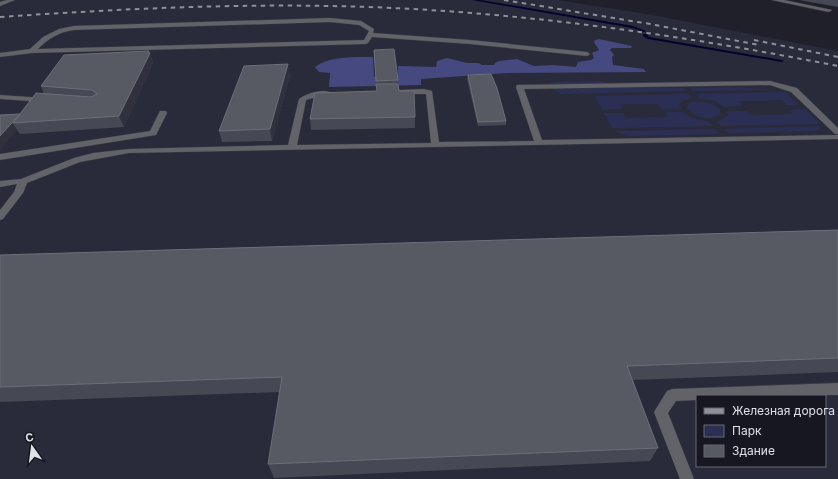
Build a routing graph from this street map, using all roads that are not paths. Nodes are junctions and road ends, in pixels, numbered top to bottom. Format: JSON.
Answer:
{"nodes":[{"id":1,"x":12,"y":0,"type":"edge"},
{"id":2,"x":775,"y":0,"type":"edge"},
{"id":3,"x":0,"y":4,"type":"edge"},
{"id":4,"x":829,"y":10,"type":"dead end"},
{"id":5,"x":370,"y":35,"type":"junction"},
{"id":6,"x":32,"y":51,"type":"junction"},
{"id":7,"x":587,"y":54,"type":"dead end"},
{"id":8,"x":0,"y":55,"type":"edge"},
{"id":9,"x":392,"y":92,"type":"edge"},
{"id":10,"x":337,"y":93,"type":"edge"},
{"id":11,"x":0,"y":97,"type":"edge"},
{"id":12,"x":52,"y":101,"type":"edge"},
{"id":13,"x":163,"y":113,"type":"dead end"},
{"id":14,"x":838,"y":132,"type":"edge"},
{"id":15,"x":838,"y":137,"type":"edge"},
{"id":16,"x":539,"y":143,"type":"junction"},
{"id":17,"x":434,"y":145,"type":"junction"},
{"id":18,"x":292,"y":148,"type":"junction"},
{"id":19,"x":0,"y":157,"type":"edge"},
{"id":20,"x":23,"y":181,"type":"junction"},
{"id":21,"x":0,"y":184,"type":"edge"},
{"id":22,"x":0,"y":217,"type":"edge"},
{"id":23,"x":838,"y":389,"type":"edge"},
{"id":24,"x":687,"y":479,"type":"edge"}],
"edges":[{"from":1,"to":3,"type":"lane"},
{"from":2,"to":4,"type":"lane"},
{"from":5,"to":6,"type":"lane"},
{"from":5,"to":6,"type":"lane"},
{"from":5,"to":7,"type":"lane"},
{"from":6,"to":8,"type":"lane"},
{"from":9,"to":17,"type":"lane"},
{"from":10,"to":18,"type":"lane"},
{"from":11,"to":12,"type":"lane"},
{"from":13,"to":19,"type":"lane"},
{"from":14,"to":16,"type":"lane"},
{"from":15,"to":16,"type":"lane"},
{"from":16,"to":17,"type":"lane"},
{"from":17,"to":18,"type":"lane"},
{"from":18,"to":20,"type":"lane"},
{"from":20,"to":21,"type":"lane"},
{"from":20,"to":22,"type":"lane"},
{"from":23,"to":24,"type":"lane"}]}
